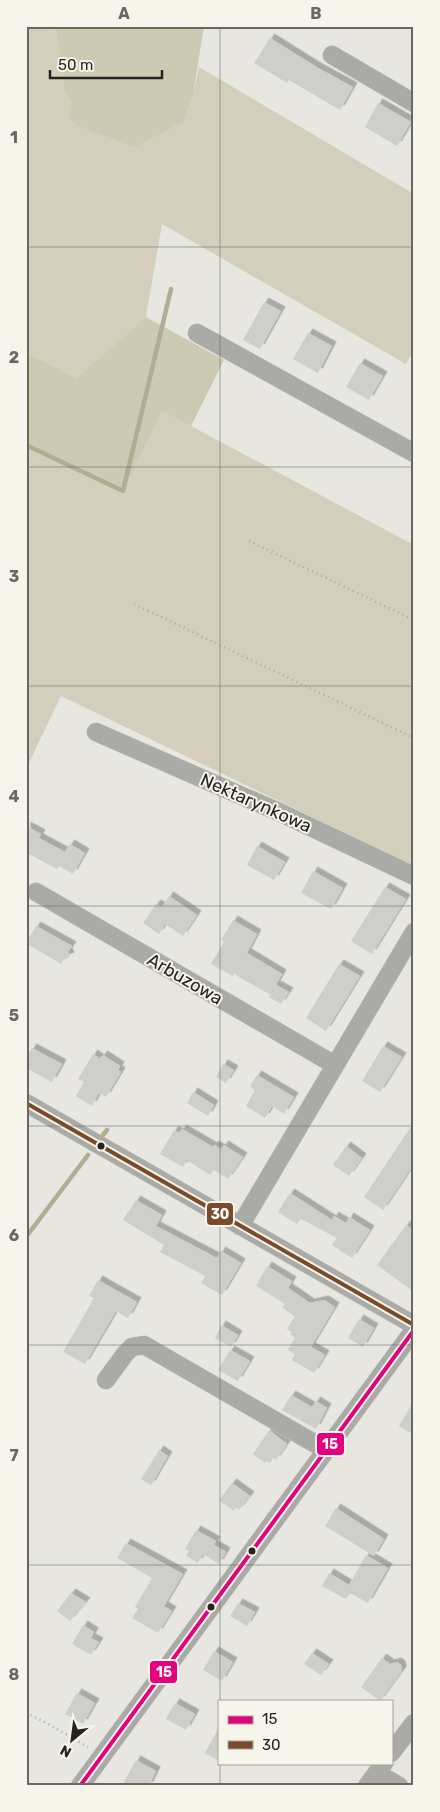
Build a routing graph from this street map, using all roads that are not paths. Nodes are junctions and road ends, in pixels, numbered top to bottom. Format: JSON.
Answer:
{"nodes":[{"id":1,"x":332,"y":55,"type":"dead end"},
{"id":2,"x":414,"y":103,"type":"edge"},
{"id":3,"x":197,"y":333,"type":"dead end"},
{"id":4,"x":414,"y":453,"type":"edge"},
{"id":5,"x":96,"y":732,"type":"dead end"},
{"id":6,"x":414,"y":876,"type":"edge"},
{"id":7,"x":36,"y":892,"type":"dead end"},
{"id":8,"x":414,"y":932,"type":"edge"},
{"id":9,"x":335,"y":1066,"type":"junction"},
{"id":10,"x":26,"y":1103,"type":"edge"},
{"id":11,"x":240,"y":1226,"type":"junction"},
{"id":12,"x":414,"y":1325,"type":"edge"},
{"id":13,"x":414,"y":1330,"type":"edge"},
{"id":14,"x":106,"y":1380,"type":"dead end"},
{"id":15,"x":326,"y":1450,"type":"junction"},
{"id":16,"x":412,"y":1728,"type":"edge"},
{"id":17,"x":392,"y":1752,"type":"edge"},
{"id":18,"x":376,"y":1774,"type":"edge"},
{"id":19,"x":80,"y":1786,"type":"edge"},
{"id":20,"x":399,"y":1786,"type":"edge"}],
"edges":[{"from":1,"to":2,"type":"street"},
{"from":3,"to":4,"type":"street"},
{"from":5,"to":6,"type":"street","name":"Nektarynkowa"},
{"from":7,"to":9,"type":"street","name":"Arbuzowa"},
{"from":8,"to":9,"type":"street"},
{"from":9,"to":11,"type":"street"},
{"from":10,"to":11,"type":"street"},
{"from":11,"to":12,"type":"street"},
{"from":13,"to":15,"type":"street"},
{"from":14,"to":15,"type":"street"},
{"from":15,"to":19,"type":"street"},
{"from":16,"to":17,"type":"street"},
{"from":18,"to":20,"type":"street"}]}
